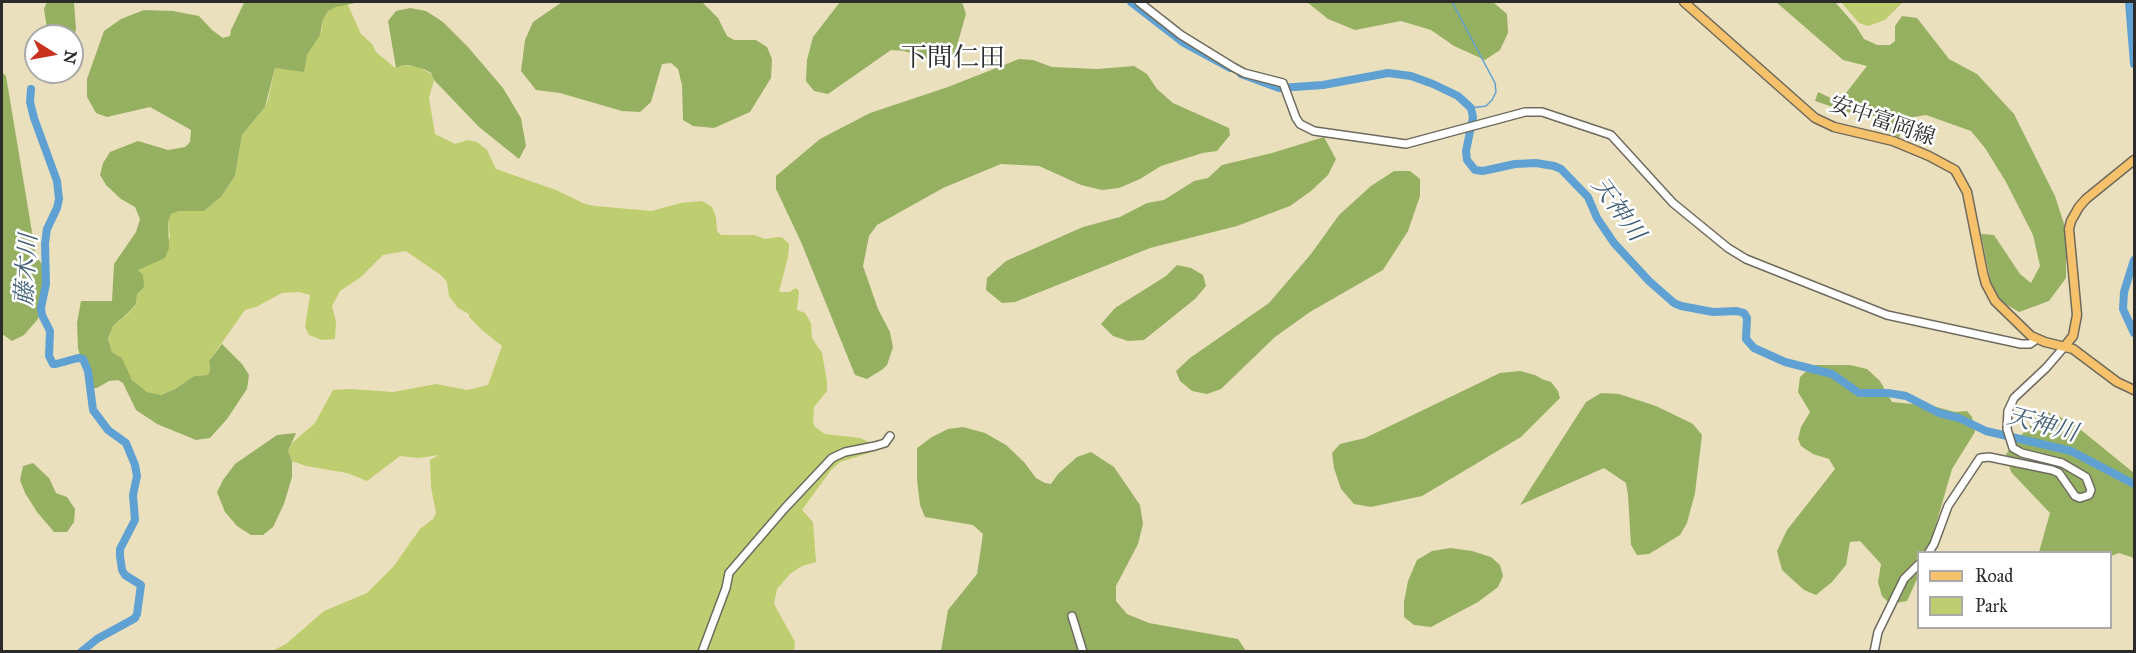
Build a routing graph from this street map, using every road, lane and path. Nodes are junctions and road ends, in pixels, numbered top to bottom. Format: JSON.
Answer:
{"nodes":[{"id":1,"x":1139,"y":2,"type":"edge"},
{"id":2,"x":1684,"y":2,"type":"edge"},
{"id":3,"x":2134,"y":160,"type":"edge"},
{"id":4,"x":2037,"y":339,"type":"junction"},
{"id":5,"x":2065,"y":346,"type":"junction"},
{"id":6,"x":2134,"y":390,"type":"edge"},
{"id":7,"x":890,"y":436,"type":"dead end"},
{"id":8,"x":1930,"y":551,"type":"edge"},
{"id":9,"x":1917,"y":566,"type":"edge"},
{"id":10,"x":1072,"y":616,"type":"dead end"},
{"id":11,"x":702,"y":651,"type":"edge"},
{"id":12,"x":1083,"y":651,"type":"edge"},
{"id":13,"x":1874,"y":651,"type":"edge"}],
"edges":[{"from":1,"to":4,"type":"street"},
{"from":2,"to":4,"type":"main road","name":"安中富岡線"},
{"from":3,"to":5,"type":"main road"},
{"from":4,"to":5,"type":"main road","name":"安中富岡線"},
{"from":5,"to":6,"type":"main road","name":"安中富岡線"},
{"from":5,"to":8,"type":"street"},
{"from":7,"to":11,"type":"street"},
{"from":9,"to":13,"type":"street"},
{"from":10,"to":12,"type":"street"}]}
